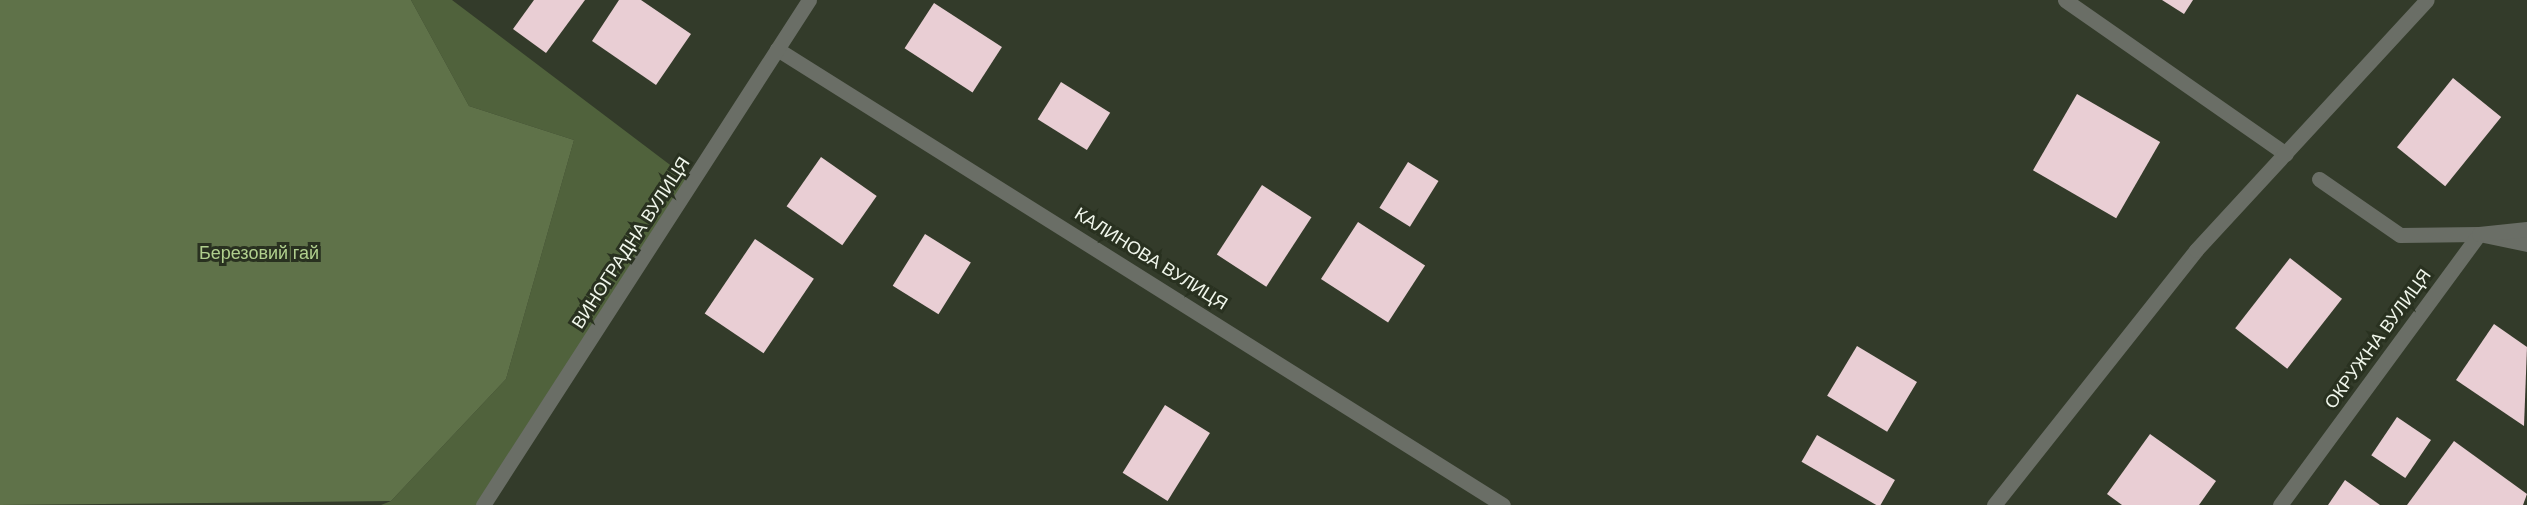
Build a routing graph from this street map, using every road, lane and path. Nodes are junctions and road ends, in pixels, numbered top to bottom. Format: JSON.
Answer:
{"nodes":[{"id":1,"x":809,"y":0,"type":"edge"},
{"id":2,"x":2065,"y":0,"type":"edge"},
{"id":3,"x":2427,"y":0,"type":"edge"},
{"id":4,"x":777,"y":50,"type":"junction"},
{"id":5,"x":2286,"y":154,"type":"junction"},
{"id":6,"x":2319,"y":179,"type":"dead end"},
{"id":7,"x":2527,"y":229,"type":"edge"},
{"id":8,"x":2479,"y":234,"type":"junction"},
{"id":9,"x":2527,"y":244,"type":"edge"},
{"id":10,"x":483,"y":505,"type":"edge"},
{"id":11,"x":1503,"y":505,"type":"edge"},
{"id":12,"x":1994,"y":505,"type":"edge"},
{"id":13,"x":2280,"y":505,"type":"edge"}],
"edges":[{"from":1,"to":4,"type":"street","name":"ВИНОГРАДНА ВУЛИЦЯ"},
{"from":2,"to":5,"type":"street"},
{"from":3,"to":5,"type":"street"},
{"from":4,"to":10,"type":"street","name":"ВИНОГРАДНА ВУЛИЦЯ"},
{"from":4,"to":11,"type":"street","name":"КАЛИНОВА ВУЛИЦЯ"},
{"from":5,"to":12,"type":"street"},
{"from":6,"to":8,"type":"street"},
{"from":7,"to":8,"type":"street"},
{"from":8,"to":9,"type":"street"},
{"from":8,"to":13,"type":"street","name":"ОКРУЖНА ВУЛИЦЯ"}]}
